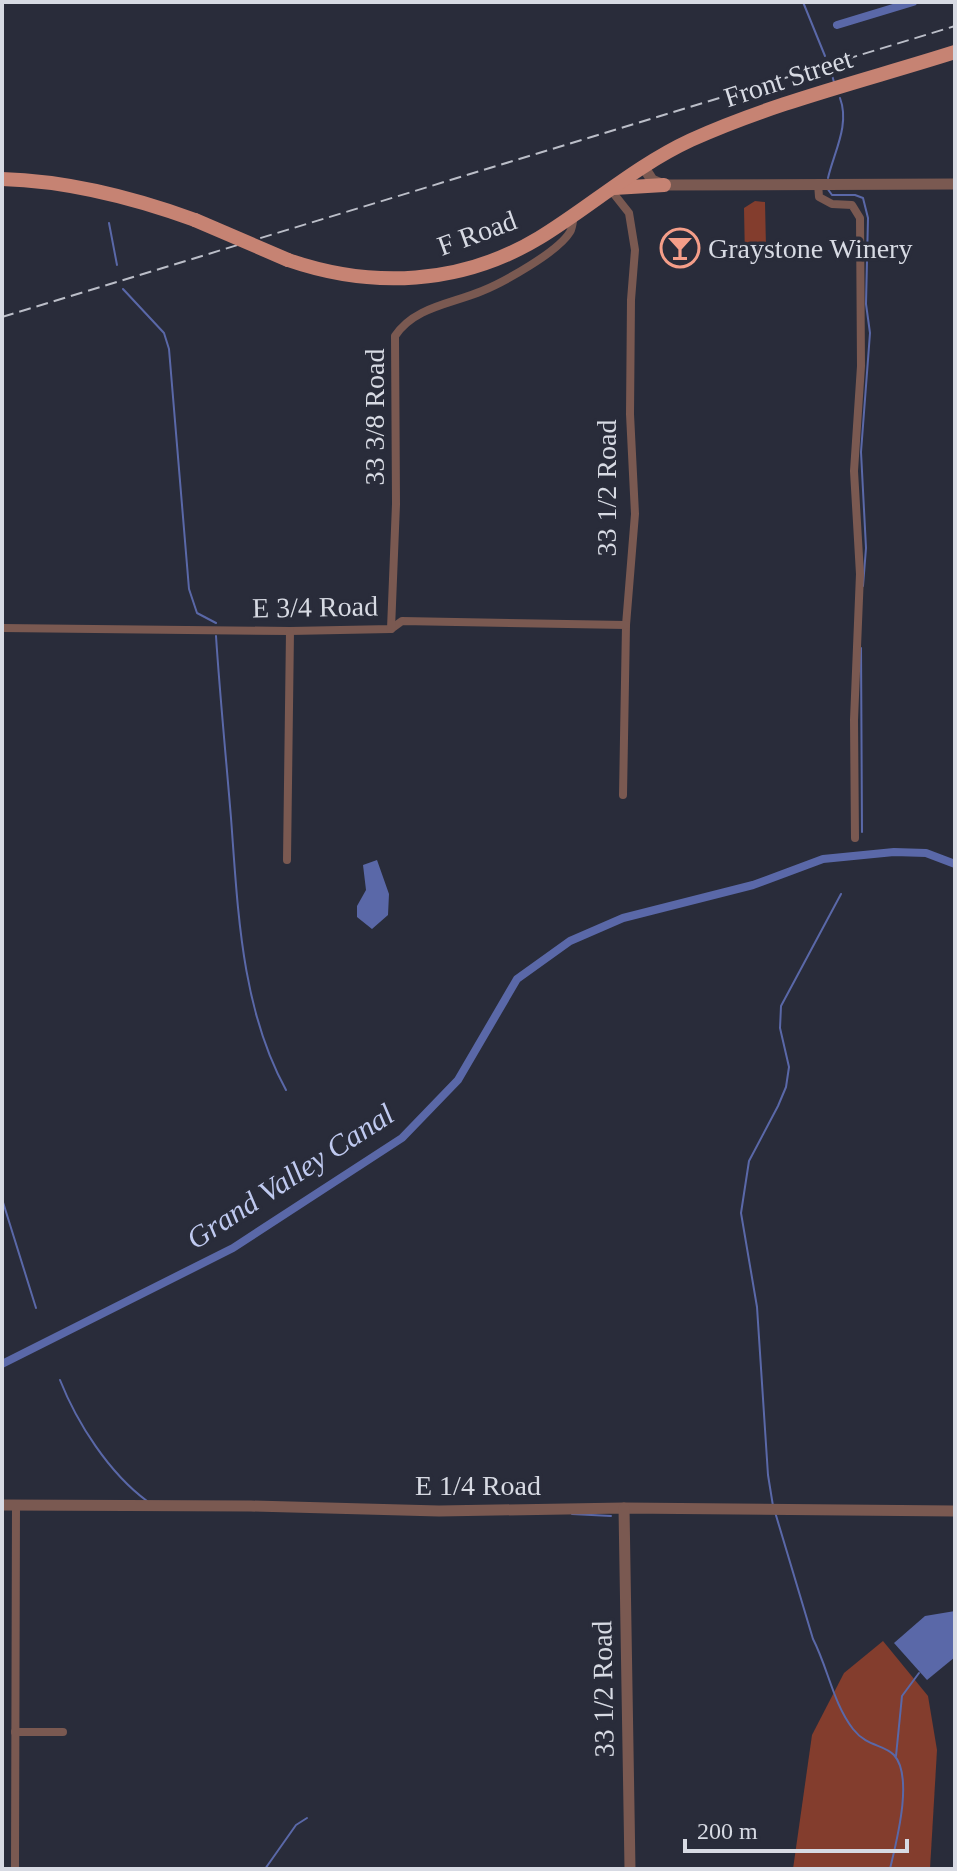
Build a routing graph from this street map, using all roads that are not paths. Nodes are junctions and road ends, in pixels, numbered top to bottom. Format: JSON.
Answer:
{"nodes":[{"id":1,"x":955,"y":52,"type":"edge"},
{"id":2,"x":643,"y":166,"type":"junction"},
{"id":3,"x":2,"y":179,"type":"edge"},
{"id":4,"x":818,"y":183,"type":"junction"},
{"id":5,"x":955,"y":184,"type":"edge"},
{"id":6,"x":664,"y":185,"type":"junction"},
{"id":7,"x":610,"y":188,"type":"junction"},
{"id":8,"x":574,"y":213,"type":"junction"},
{"id":9,"x":626,"y":625,"type":"junction"},
{"id":10,"x":2,"y":628,"type":"edge"},
{"id":11,"x":391,"y":629,"type":"junction"},
{"id":12,"x":290,"y":631,"type":"junction"},
{"id":13,"x":623,"y":795,"type":"dead end"},
{"id":14,"x":855,"y":838,"type":"dead end"},
{"id":15,"x":287,"y":860,"type":"dead end"},
{"id":16,"x":2,"y":1505,"type":"edge"},
{"id":17,"x":16,"y":1505,"type":"junction"},
{"id":18,"x":624,"y":1508,"type":"junction"},
{"id":19,"x":955,"y":1511,"type":"edge"},
{"id":20,"x":15,"y":1732,"type":"junction"},
{"id":21,"x":63,"y":1732,"type":"dead end"},
{"id":22,"x":15,"y":1869,"type":"edge"},
{"id":23,"x":630,"y":1869,"type":"edge"}],
"edges":[{"from":1,"to":2,"type":"main road","name":"Front Street"},
{"from":2,"to":6,"type":"street"},
{"from":2,"to":7,"type":"main road","name":"F Road"},
{"from":3,"to":8,"type":"main road","name":"F Road","bridge":true},
{"from":4,"to":5,"type":"street"},
{"from":4,"to":6,"type":"street"},
{"from":4,"to":14,"type":"street"},
{"from":6,"to":7,"type":"main road"},
{"from":7,"to":8,"type":"main road","name":"F Road"},
{"from":7,"to":9,"type":"street","name":"33 1/2 Road"},
{"from":8,"to":11,"type":"street","name":"33 3/8 Road"},
{"from":9,"to":11,"type":"street","name":"E 3/4 Road"},
{"from":9,"to":13,"type":"street","name":"33 1/2 Road"},
{"from":10,"to":12,"type":"street","name":"E 3/4 Road"},
{"from":11,"to":12,"type":"street","name":"E 3/4 Road"},
{"from":12,"to":15,"type":"street"},
{"from":16,"to":17,"type":"street","name":"E 1/4 Road"},
{"from":17,"to":18,"type":"street","name":"E 1/4 Road"},
{"from":17,"to":20,"type":"street"},
{"from":18,"to":19,"type":"street","name":"E 1/4 Road"},
{"from":18,"to":23,"type":"street","name":"33 1/2 Road"},
{"from":20,"to":21,"type":"street"},
{"from":20,"to":22,"type":"street"}]}
